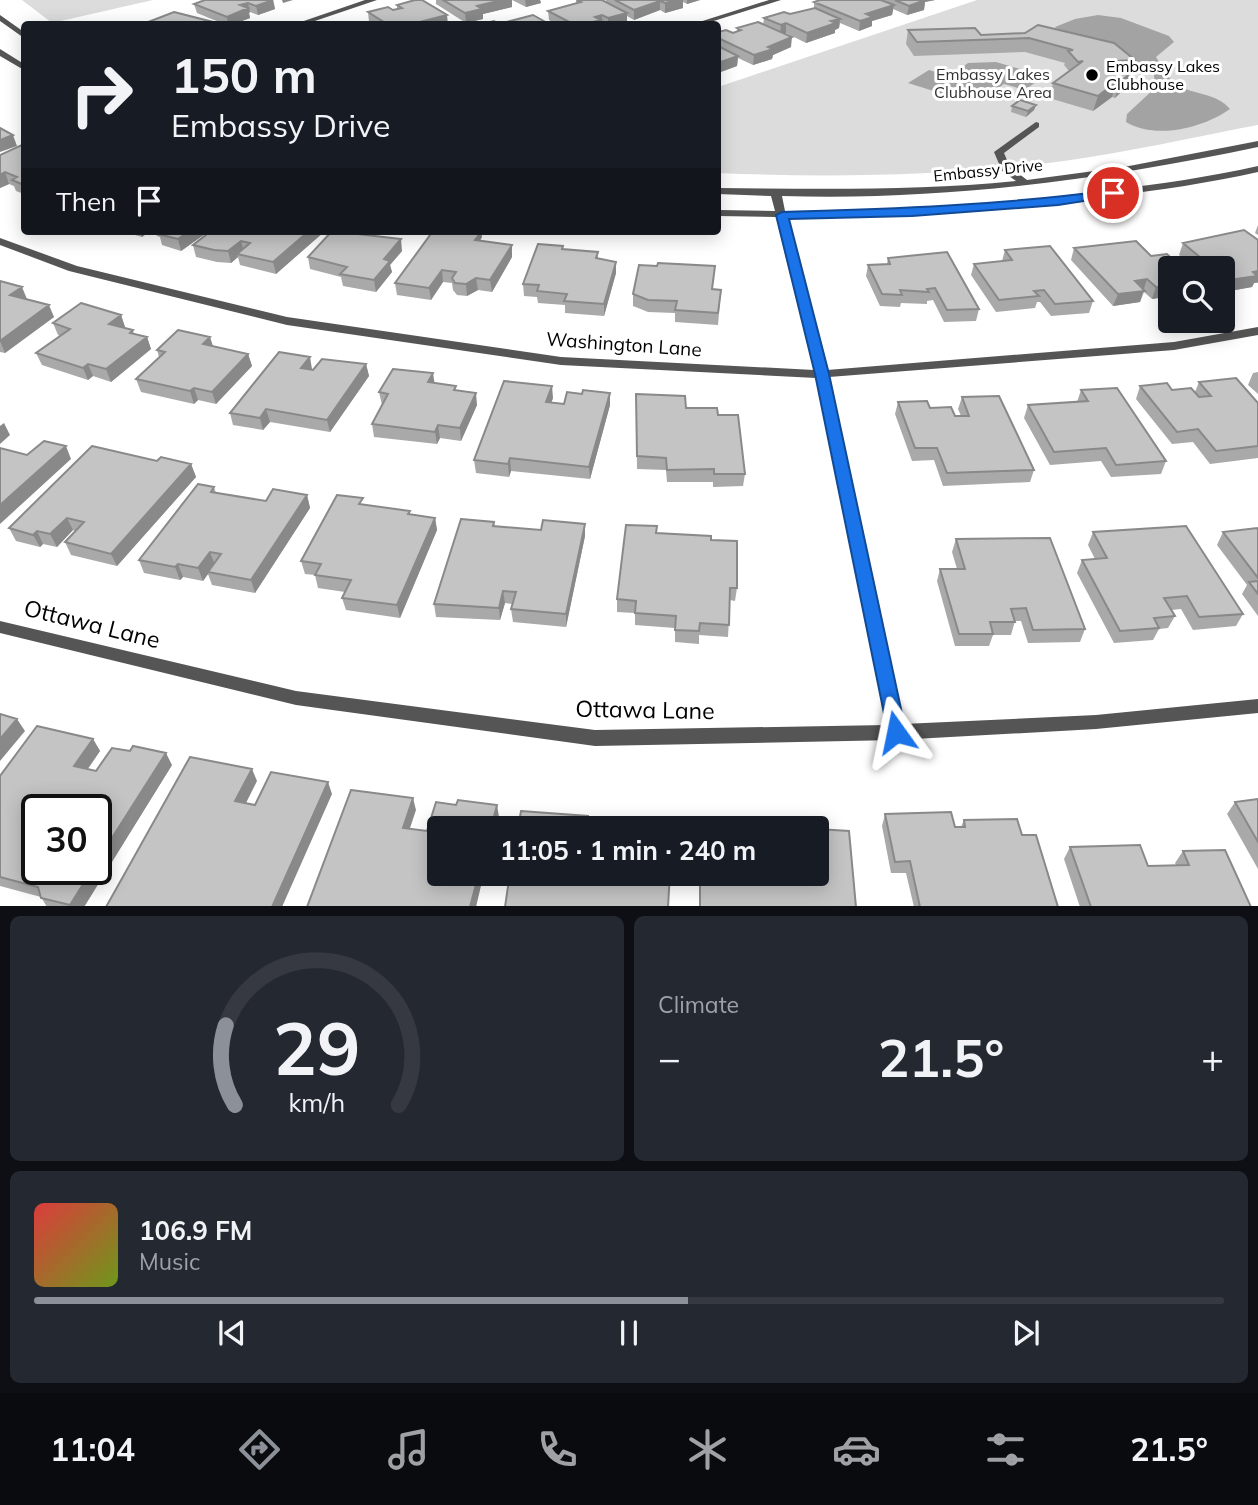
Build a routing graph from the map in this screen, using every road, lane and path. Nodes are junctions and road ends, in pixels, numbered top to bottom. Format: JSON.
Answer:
{"nodes":[{"id":1,"x":373,"y":0,"type":"edge"},
{"id":2,"x":777,"y":0,"type":"edge"},
{"id":3,"x":0,"y":18,"type":"edge"},
{"id":4,"x":308,"y":21,"type":"edge"},
{"id":5,"x":707,"y":21,"type":"edge"},
{"id":6,"x":21,"y":34,"type":"edge"},
{"id":7,"x":0,"y":52,"type":"edge"},
{"id":8,"x":21,"y":66,"type":"edge"},
{"id":9,"x":1036,"y":125,"type":"dead end"},
{"id":10,"x":1258,"y":144,"type":"edge"},
{"id":11,"x":1258,"y":169,"type":"edge"},
{"id":12,"x":1024,"y":182,"type":"junction"},
{"id":13,"x":721,"y":191,"type":"edge"},
{"id":14,"x":776,"y":195,"type":"junction"},
{"id":15,"x":721,"y":213,"type":"edge"},
{"id":16,"x":782,"y":215,"type":"junction"},
{"id":17,"x":0,"y":241,"type":"edge"},
{"id":18,"x":1258,"y":331,"type":"edge"},
{"id":19,"x":822,"y":374,"type":"junction"},
{"id":20,"x":0,"y":627,"type":"edge"},
{"id":21,"x":1258,"y":706,"type":"edge"},
{"id":22,"x":896,"y":732,"type":"junction"}],
"edges":[{"from":1,"to":4,"type":"street"},
{"from":2,"to":5,"type":"street"},
{"from":3,"to":6,"type":"street"},
{"from":7,"to":8,"type":"street"},
{"from":9,"to":12,"type":"street"},
{"from":10,"to":12,"type":"street","name":"Embassy Drive"},
{"from":11,"to":16,"type":"street","name":"Embassy Drive"},
{"from":12,"to":14,"type":"street","name":"Embassy Drive"},
{"from":13,"to":14,"type":"street","name":"Embassy Drive"},
{"from":14,"to":16,"type":"street"},
{"from":15,"to":16,"type":"street","name":"Embassy Drive"},
{"from":16,"to":19,"type":"street"},
{"from":17,"to":19,"type":"street","name":"Washington Lane"},
{"from":18,"to":19,"type":"street","name":"Washington Lane"},
{"from":19,"to":22,"type":"street"},
{"from":20,"to":22,"type":"street","name":"Ottawa Lane"},
{"from":21,"to":22,"type":"street","name":"Ottawa Lane"}]}
